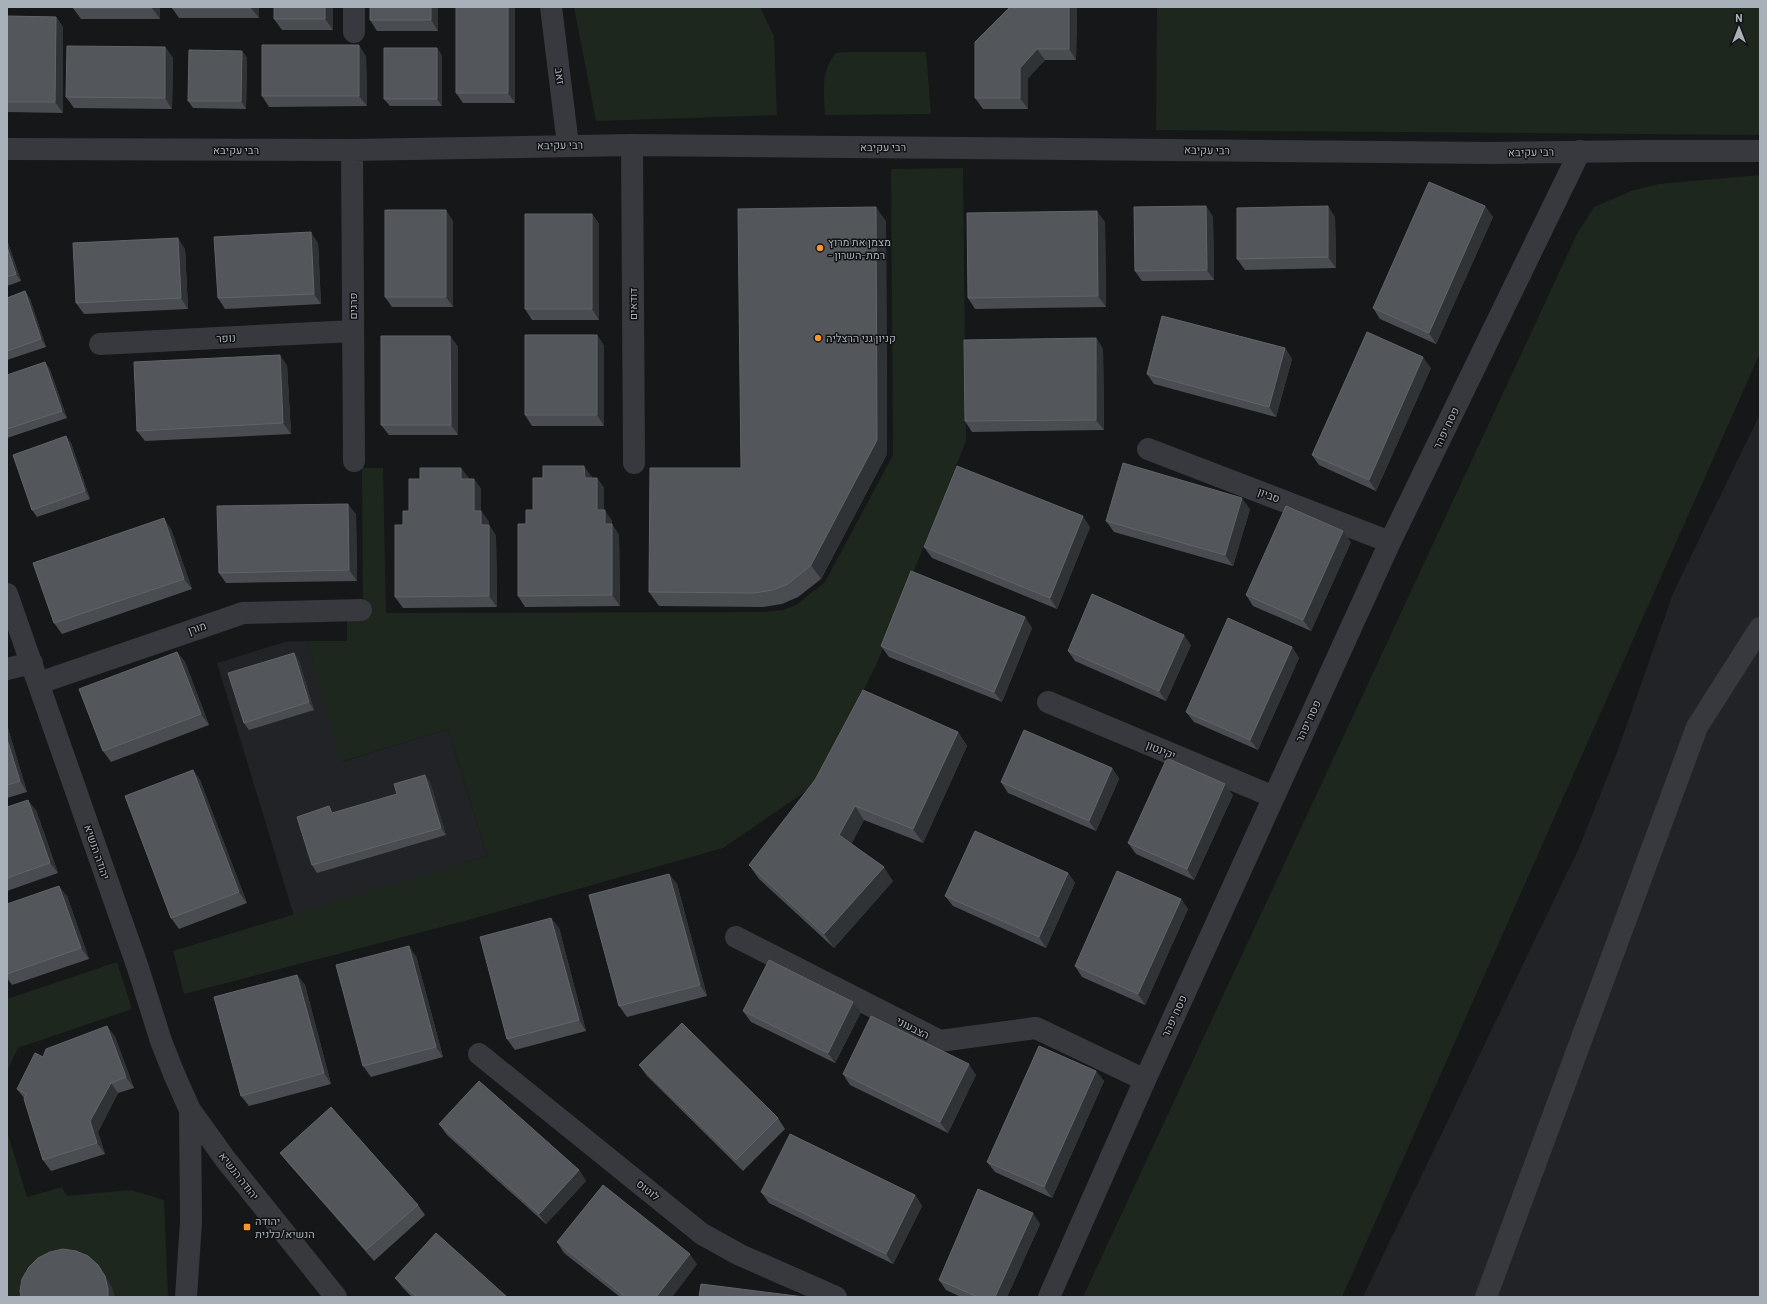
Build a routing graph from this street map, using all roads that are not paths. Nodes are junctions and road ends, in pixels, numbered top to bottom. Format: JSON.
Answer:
{"nodes":[{"id":1,"x":354,"y":7,"type":"edge"},
{"id":2,"x":551,"y":7,"type":"edge"},
{"id":3,"x":354,"y":32,"type":"dead end"},
{"id":4,"x":568,"y":145,"type":"junction"},
{"id":5,"x":632,"y":145,"type":"junction"},
{"id":6,"x":7,"y":149,"type":"edge"},
{"id":7,"x":352,"y":150,"type":"junction"},
{"id":8,"x":1580,"y":151,"type":"junction"},
{"id":9,"x":1760,"y":152,"type":"edge"},
{"id":10,"x":353,"y":331,"type":"junction"},
{"id":11,"x":100,"y":344,"type":"dead end"},
{"id":12,"x":1148,"y":449,"type":"dead end"},
{"id":13,"x":354,"y":461,"type":"dead end"},
{"id":14,"x":634,"y":463,"type":"dead end"},
{"id":15,"x":1390,"y":542,"type":"junction"},
{"id":16,"x":7,"y":594,"type":"edge"},
{"id":17,"x":361,"y":610,"type":"dead end"},
{"id":18,"x":1760,"y":628,"type":"edge"},
{"id":19,"x":32,"y":663,"type":"junction"},
{"id":20,"x":7,"y":668,"type":"edge"},
{"id":21,"x":39,"y":683,"type":"junction"},
{"id":22,"x":1048,"y":702,"type":"dead end"},
{"id":23,"x":1274,"y":797,"type":"junction"},
{"id":24,"x":736,"y":937,"type":"dead end"},
{"id":25,"x":479,"y":1054,"type":"dead end"},
{"id":26,"x":1145,"y":1080,"type":"junction"},
{"id":27,"x":190,"y":1110,"type":"junction"},
{"id":28,"x":186,"y":1297,"type":"edge"},
{"id":29,"x":336,"y":1297,"type":"edge"},
{"id":30,"x":836,"y":1297,"type":"edge"},
{"id":31,"x":1049,"y":1297,"type":"edge"},
{"id":32,"x":1486,"y":1297,"type":"edge"}],
"edges":[{"from":1,"to":3,"type":"street"},
{"from":2,"to":4,"type":"street","name":"זאב"},
{"from":4,"to":5,"type":"street","name":"רבי עקיבא"},
{"from":4,"to":7,"type":"street","name":"רבי עקיבא"},
{"from":5,"to":8,"type":"street","name":"רבי עקיבא"},
{"from":5,"to":14,"type":"street","name":"דודאים"},
{"from":6,"to":7,"type":"street","name":"רבי עקיבא"},
{"from":7,"to":10,"type":"street","name":"פרגים"},
{"from":8,"to":9,"type":"street","name":"רבי עקיבא"},
{"from":8,"to":15,"type":"street","name":"פסח יפהר"},
{"from":10,"to":11,"type":"street","name":"נופר"},
{"from":10,"to":13,"type":"street","name":"פרגים"},
{"from":12,"to":15,"type":"street","name":"סביון"},
{"from":15,"to":23,"type":"street","name":"פסח יפהר"},
{"from":16,"to":19,"type":"street","name":"יהודה הנשיא"},
{"from":17,"to":21,"type":"street","name":"מורן"},
{"from":18,"to":32,"type":"street"},
{"from":19,"to":20,"type":"street"},
{"from":19,"to":21,"type":"street","name":"יהודה הנשיא"},
{"from":21,"to":27,"type":"street","name":"יהודה הנשיא"},
{"from":22,"to":23,"type":"street","name":"יקינטון"},
{"from":23,"to":26,"type":"street","name":"פסח יפהר"},
{"from":24,"to":26,"type":"street","name":"הצבעוני"},
{"from":25,"to":30,"type":"street","name":"לוטוס"},
{"from":26,"to":31,"type":"street","name":"פסח יפהר"},
{"from":27,"to":28,"type":"street","name":"יהודה הנשיא"},
{"from":27,"to":29,"type":"street","name":"יהודה הנשיא"}]}
